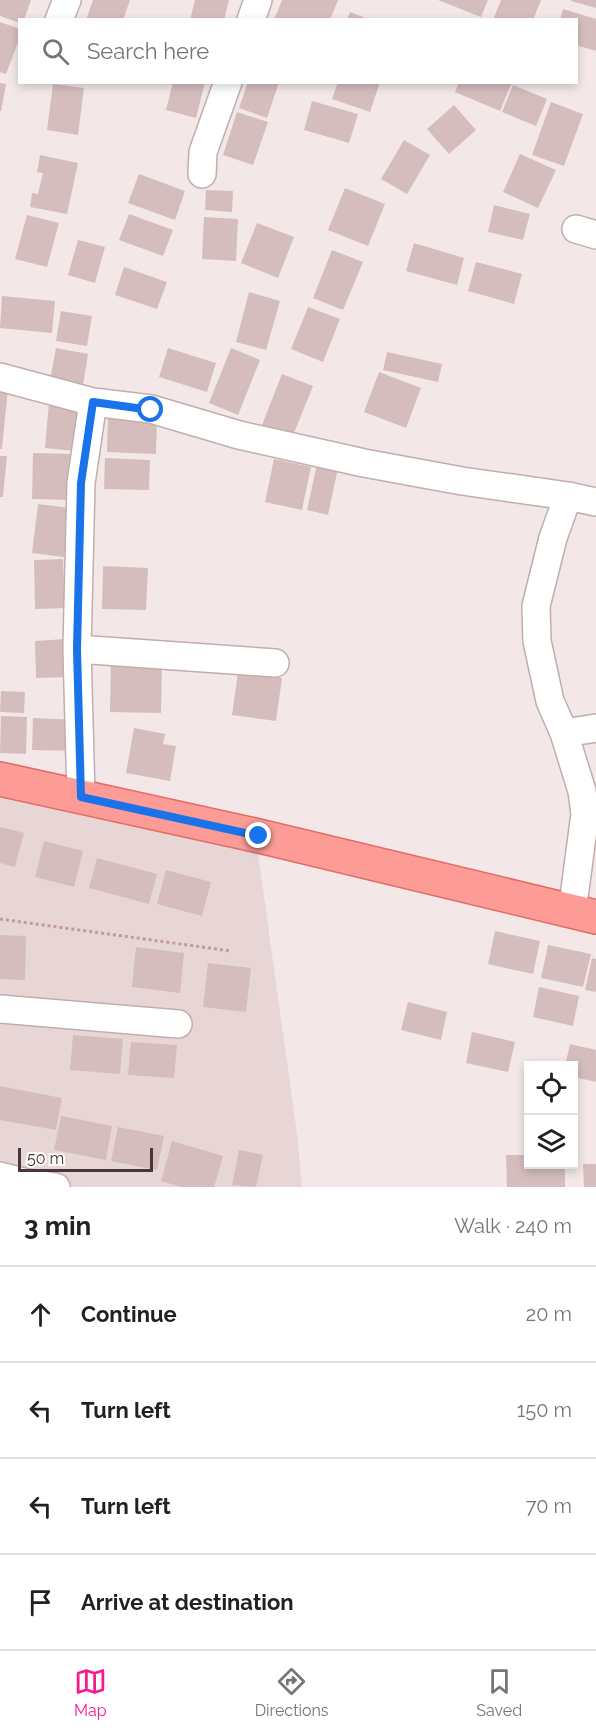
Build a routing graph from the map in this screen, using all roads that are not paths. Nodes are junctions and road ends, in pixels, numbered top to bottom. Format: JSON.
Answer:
{"nodes":[{"id":1,"x":68,"y":0,"type":"edge"},
{"id":2,"x":258,"y":0,"type":"edge"},
{"id":3,"x":60,"y":18,"type":"edge"},
{"id":4,"x":252,"y":18,"type":"edge"},
{"id":5,"x":227,"y":84,"type":"edge"},
{"id":6,"x":202,"y":174,"type":"dead end"},
{"id":7,"x":0,"y":377,"type":"edge"},
{"id":8,"x":93,"y":402,"type":"junction"},
{"id":9,"x":568,"y":496,"type":"junction"},
{"id":10,"x":596,"y":502,"type":"edge"},
{"id":11,"x":77,"y":649,"type":"junction"},
{"id":12,"x":275,"y":663,"type":"dead end"},
{"id":13,"x":596,"y":728,"type":"edge"},
{"id":14,"x":564,"y":733,"type":"junction"},
{"id":15,"x":0,"y":779,"type":"edge"},
{"id":16,"x":81,"y":797,"type":"junction"},
{"id":17,"x":584,"y":915,"type":"edge"},
{"id":18,"x":0,"y":1009,"type":"edge"},
{"id":19,"x":178,"y":1024,"type":"dead end"},
{"id":20,"x":0,"y":1176,"type":"edge"},
{"id":21,"x":56,"y":1187,"type":"edge"}],
"edges":[{"from":1,"to":3,"type":"street"},
{"from":2,"to":4,"type":"street"},
{"from":5,"to":6,"type":"street"},
{"from":7,"to":8,"type":"street"},
{"from":8,"to":9,"type":"street"},
{"from":8,"to":11,"type":"street"},
{"from":9,"to":10,"type":"street"},
{"from":9,"to":14,"type":"street"},
{"from":11,"to":12,"type":"street"},
{"from":11,"to":16,"type":"street"},
{"from":13,"to":14,"type":"street"},
{"from":14,"to":17,"type":"street"},
{"from":15,"to":16,"type":"main road"},
{"from":16,"to":17,"type":"main road"},
{"from":18,"to":19,"type":"street"},
{"from":20,"to":21,"type":"street"}]}
